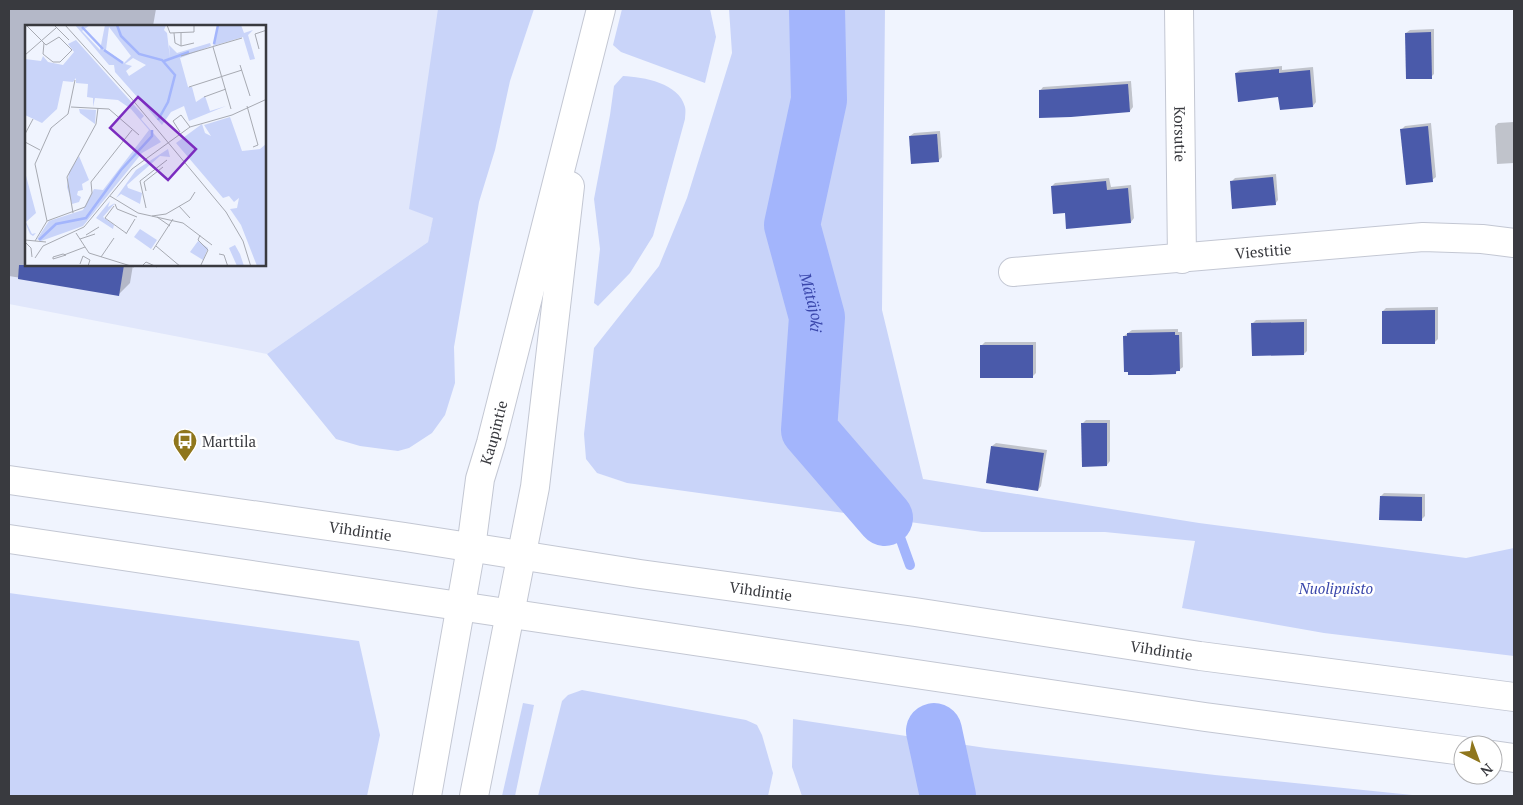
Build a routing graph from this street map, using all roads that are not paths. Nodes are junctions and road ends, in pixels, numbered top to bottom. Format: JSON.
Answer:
{"nodes":[{"id":1,"x":601,"y":9,"type":"edge"},
{"id":2,"x":1179,"y":9,"type":"edge"},
{"id":3,"x":583,"y":73,"type":"junction"},
{"id":4,"x":1514,"y":243,"type":"edge"},
{"id":5,"x":1182,"y":259,"type":"junction"},
{"id":6,"x":1013,"y":272,"type":"dead end"},
{"id":7,"x":9,"y":480,"type":"edge"},
{"id":8,"x":9,"y":540,"type":"edge"},
{"id":9,"x":471,"y":548,"type":"junction"},
{"id":10,"x":522,"y":556,"type":"junction"},
{"id":11,"x":460,"y":607,"type":"junction"},
{"id":12,"x":511,"y":614,"type":"junction"},
{"id":13,"x":1514,"y":698,"type":"edge"},
{"id":14,"x":1453,"y":750,"type":"edge"},
{"id":15,"x":427,"y":796,"type":"edge"},
{"id":16,"x":474,"y":796,"type":"edge"}],
"edges":[{"from":1,"to":3,"type":"main road","name":"Kaupintie"},
{"from":2,"to":5,"type":"main road","name":"Korsutie"},
{"from":3,"to":9,"type":"main road","name":"Kaupintie"},
{"from":3,"to":10,"type":"main road","name":"Kaupintie"},
{"from":4,"to":5,"type":"main road","name":"Viestitie"},
{"from":5,"to":6,"type":"main road","name":"Viestitie"},
{"from":7,"to":9,"type":"main road","name":"Vihdintie"},
{"from":8,"to":11,"type":"main road"},
{"from":9,"to":10,"type":"main road","name":"Vihdintie"},
{"from":9,"to":11,"type":"main road","name":"Kaupintie"},
{"from":10,"to":12,"type":"main road","name":"Kaupintie"},
{"from":10,"to":13,"type":"main road","name":"Vihdintie"},
{"from":11,"to":12,"type":"main road"},
{"from":11,"to":15,"type":"main road","name":"Kaupintie"},
{"from":12,"to":14,"type":"main road"},
{"from":12,"to":16,"type":"main road","name":"Kaupintie"}]}
